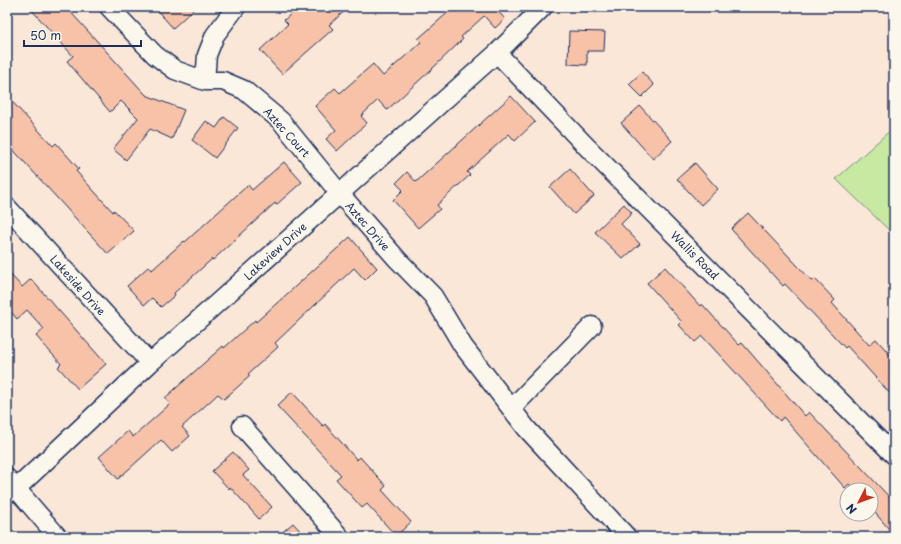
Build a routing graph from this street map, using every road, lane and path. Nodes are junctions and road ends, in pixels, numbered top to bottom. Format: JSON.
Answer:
{"nodes":[{"id":1,"x":109,"y":7,"type":"edge"},
{"id":2,"x":236,"y":7,"type":"edge"},
{"id":3,"x":543,"y":7,"type":"edge"},
{"id":4,"x":497,"y":54,"type":"junction"},
{"id":5,"x":204,"y":80,"type":"junction"},
{"id":6,"x":340,"y":194,"type":"junction"},
{"id":7,"x":7,"y":207,"type":"edge"},
{"id":8,"x":592,"y":326,"type":"dead end"},
{"id":9,"x":150,"y":363,"type":"junction"},
{"id":10,"x":511,"y":409,"type":"junction"},
{"id":11,"x":242,"y":426,"type":"dead end"},
{"id":12,"x":894,"y":455,"type":"edge"},
{"id":13,"x":10,"y":487,"type":"edge"},
{"id":14,"x":58,"y":537,"type":"edge"},
{"id":15,"x":340,"y":537,"type":"edge"},
{"id":16,"x":627,"y":537,"type":"edge"}],
"edges":[{"from":1,"to":5,"type":"street","name":"Aztec Court"},
{"from":2,"to":5,"type":"street"},
{"from":3,"to":4,"type":"street","name":"Lakeview Drive"},
{"from":4,"to":6,"type":"street","name":"Lakeview Drive"},
{"from":4,"to":12,"type":"street","name":"Wallis Road"},
{"from":5,"to":6,"type":"street","name":"Aztec Court"},
{"from":6,"to":9,"type":"street","name":"Lakeview Drive"},
{"from":6,"to":10,"type":"street","name":"Aztec Drive"},
{"from":7,"to":9,"type":"street","name":"Lakeside Drive"},
{"from":8,"to":10,"type":"street"},
{"from":9,"to":13,"type":"street","name":"Lakeview Drive"},
{"from":10,"to":16,"type":"street","name":"Aztec Drive"},
{"from":11,"to":15,"type":"street"},
{"from":13,"to":14,"type":"street"}]}
